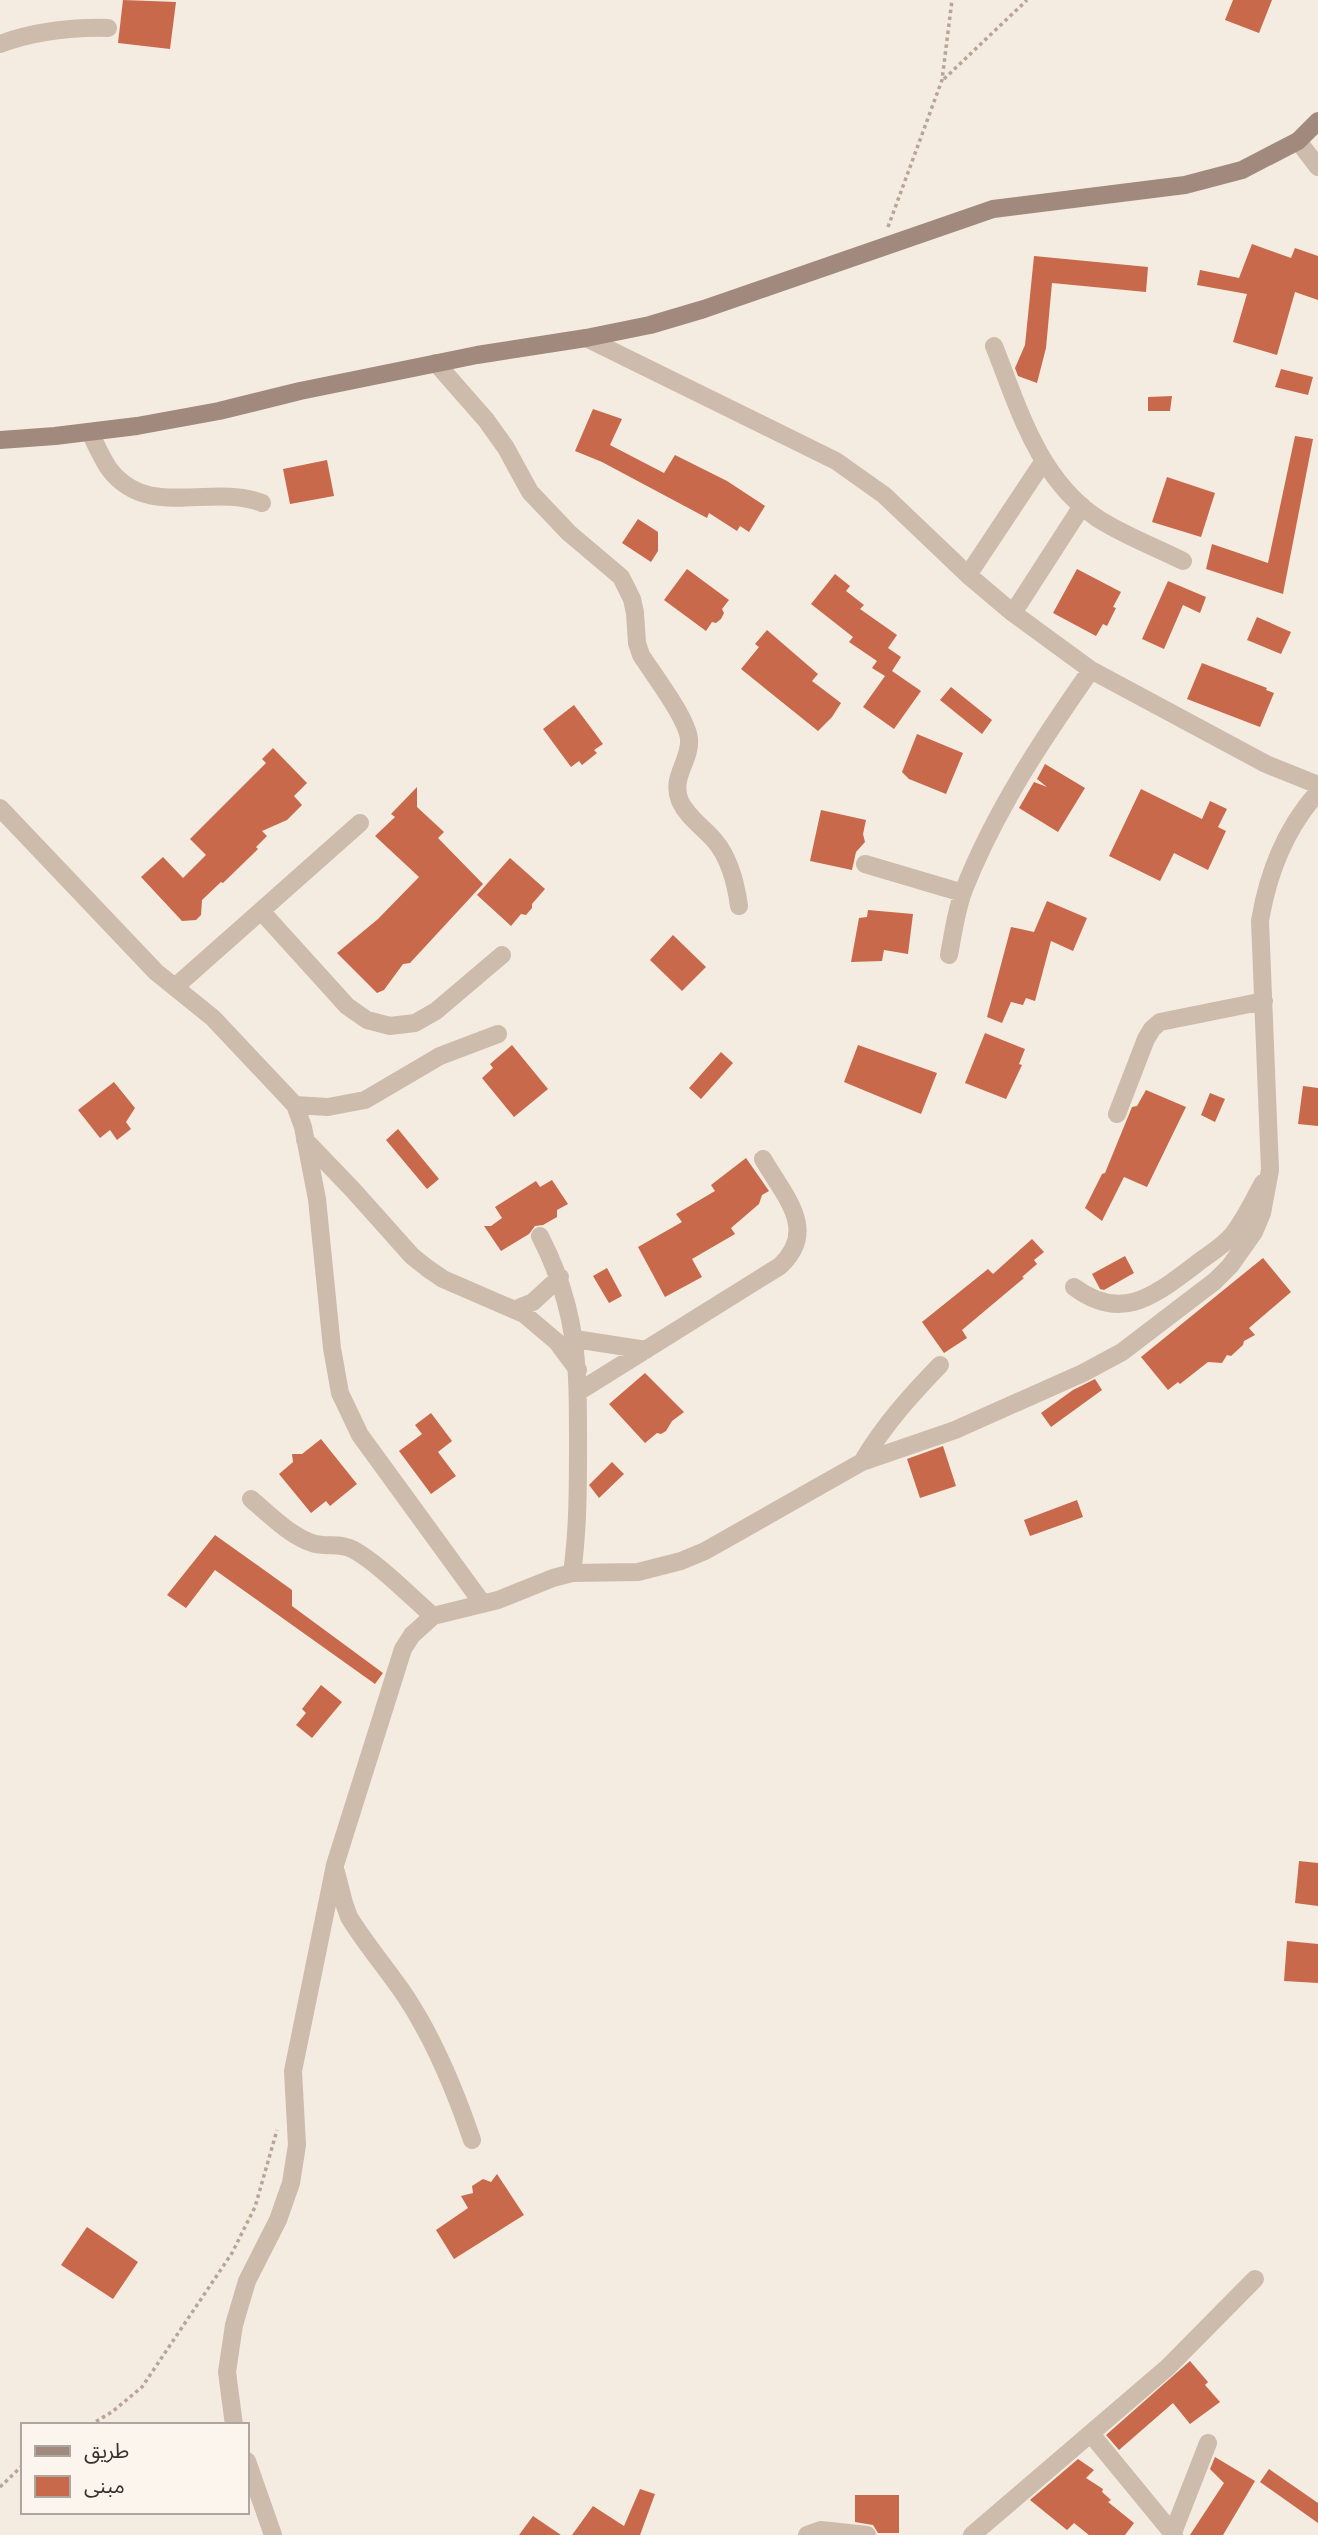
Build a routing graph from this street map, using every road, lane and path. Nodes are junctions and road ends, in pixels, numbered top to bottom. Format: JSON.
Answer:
{"nodes":[{"id":1,"x":952,"y":0,"type":"edge"},
{"id":2,"x":1027,"y":0,"type":"edge"},
{"id":3,"x":108,"y":28,"type":"dead end"},
{"id":4,"x":0,"y":44,"type":"edge"},
{"id":5,"x":942,"y":80,"type":"junction"},
{"id":6,"x":1318,"y":121,"type":"edge"},
{"id":7,"x":1298,"y":141,"type":"junction"},
{"id":8,"x":1318,"y":167,"type":"edge"},
{"id":9,"x":860,"y":255,"type":"junction"},
{"id":10,"x":586,"y":338,"type":"junction"},
{"id":11,"x":994,"y":346,"type":"dead end"},
{"id":12,"x":436,"y":363,"type":"junction"},
{"id":13,"x":90,"y":432,"type":"junction"},
{"id":14,"x":0,"y":440,"type":"edge"},
{"id":15,"x":1043,"y":462,"type":"junction"},
{"id":16,"x":262,"y":503,"type":"dead end"},
{"id":17,"x":1082,"y":506,"type":"junction"},
{"id":18,"x":1183,"y":561,"type":"dead end"},
{"id":19,"x":968,"y":575,"type":"junction"},
{"id":20,"x":1013,"y":613,"type":"junction"},
{"id":21,"x":1091,"y":670,"type":"junction"},
{"id":22,"x":1318,"y":785,"type":"edge"},
{"id":23,"x":1318,"y":792,"type":"edge"},
{"id":24,"x":0,"y":808,"type":"edge"},
{"id":25,"x":360,"y":824,"type":"dead end"},
{"id":26,"x":865,"y":864,"type":"dead end"},
{"id":27,"x":962,"y":893,"type":"junction"},
{"id":28,"x":739,"y":906,"type":"dead end"},
{"id":29,"x":261,"y":911,"type":"junction"},
{"id":30,"x":949,"y":955,"type":"dead end"},
{"id":31,"x":502,"y":956,"type":"dead end"},
{"id":32,"x":175,"y":988,"type":"junction"},
{"id":33,"x":1264,"y":1002,"type":"junction"},
{"id":34,"x":498,"y":1034,"type":"dead end"},
{"id":35,"x":295,"y":1105,"type":"junction"},
{"id":36,"x":1117,"y":1114,"type":"dead end"},
{"id":37,"x":305,"y":1140,"type":"junction"},
{"id":38,"x":763,"y":1160,"type":"dead end"},
{"id":39,"x":1270,"y":1170,"type":"junction"},
{"id":40,"x":540,"y":1236,"type":"dead end"},
{"id":41,"x":560,"y":1278,"type":"junction"},
{"id":42,"x":1074,"y":1287,"type":"dead end"},
{"id":43,"x":516,"y":1309,"type":"junction"},
{"id":44,"x":575,"y":1339,"type":"junction"},
{"id":45,"x":646,"y":1349,"type":"junction"},
{"id":46,"x":940,"y":1365,"type":"dead end"},
{"id":47,"x":578,"y":1370,"type":"junction"},
{"id":48,"x":578,"y":1392,"type":"junction"},
{"id":49,"x":862,"y":1462,"type":"junction"},
{"id":50,"x":251,"y":1499,"type":"dead end"},
{"id":51,"x":572,"y":1573,"type":"junction"},
{"id":52,"x":483,"y":1604,"type":"junction"},
{"id":53,"x":433,"y":1616,"type":"junction"},
{"id":54,"x":335,"y":1865,"type":"junction"},
{"id":55,"x":278,"y":2124,"type":"dead end"},
{"id":56,"x":472,"y":2140,"type":"dead end"},
{"id":57,"x":1255,"y":2279,"type":"dead end"},
{"id":58,"x":93,"y":2423,"type":"edge"},
{"id":59,"x":234,"y":2423,"type":"edge"},
{"id":60,"x":1091,"y":2434,"type":"junction"},
{"id":61,"x":1208,"y":2443,"type":"dead end"},
{"id":62,"x":248,"y":2463,"type":"edge"},
{"id":63,"x":21,"y":2467,"type":"edge"},
{"id":64,"x":0,"y":2487,"type":"edge"},
{"id":65,"x":1173,"y":2534,"type":"edge"},
{"id":66,"x":274,"y":2535,"type":"edge"},
{"id":67,"x":807,"y":2535,"type":"edge"},
{"id":68,"x":867,"y":2535,"type":"edge"},
{"id":69,"x":972,"y":2535,"type":"edge"}],
"edges":[{"from":1,"to":5,"type":"path"},
{"from":2,"to":5,"type":"path"},
{"from":3,"to":4,"type":"street"},
{"from":5,"to":9,"type":"path"},
{"from":6,"to":7,"type":"street"},
{"from":7,"to":8,"type":"street"},
{"from":7,"to":9,"type":"street"},
{"from":9,"to":10,"type":"street"},
{"from":10,"to":12,"type":"street"},
{"from":10,"to":19,"type":"street"},
{"from":11,"to":15,"type":"street"},
{"from":12,"to":13,"type":"street"},
{"from":12,"to":28,"type":"street"},
{"from":13,"to":14,"type":"street"},
{"from":13,"to":16,"type":"street"},
{"from":15,"to":17,"type":"street"},
{"from":15,"to":19,"type":"street"},
{"from":17,"to":18,"type":"street"},
{"from":17,"to":20,"type":"street"},
{"from":19,"to":20,"type":"street"},
{"from":20,"to":21,"type":"street"},
{"from":21,"to":22,"type":"street"},
{"from":21,"to":27,"type":"street"},
{"from":23,"to":33,"type":"street"},
{"from":24,"to":32,"type":"street"},
{"from":25,"to":29,"type":"street"},
{"from":26,"to":27,"type":"street"},
{"from":27,"to":30,"type":"street"},
{"from":29,"to":31,"type":"street"},
{"from":29,"to":32,"type":"street"},
{"from":32,"to":35,"type":"street"},
{"from":33,"to":36,"type":"street"},
{"from":33,"to":39,"type":"street"},
{"from":34,"to":35,"type":"street"},
{"from":35,"to":37,"type":"street"},
{"from":37,"to":43,"type":"street"},
{"from":37,"to":52,"type":"street"},
{"from":38,"to":45,"type":"street"},
{"from":39,"to":42,"type":"street"},
{"from":39,"to":49,"type":"street"},
{"from":40,"to":41,"type":"street"},
{"from":41,"to":43,"type":"street"},
{"from":41,"to":44,"type":"street"},
{"from":43,"to":47,"type":"street"},
{"from":44,"to":45,"type":"street"},
{"from":44,"to":47,"type":"street"},
{"from":45,"to":48,"type":"street"},
{"from":46,"to":49,"type":"street"},
{"from":47,"to":48,"type":"street"},
{"from":48,"to":51,"type":"street"},
{"from":49,"to":51,"type":"street"},
{"from":50,"to":53,"type":"street"},
{"from":51,"to":52,"type":"street"},
{"from":52,"to":53,"type":"street"},
{"from":53,"to":54,"type":"street"},
{"from":54,"to":56,"type":"street"},
{"from":54,"to":59,"type":"street"},
{"from":55,"to":58,"type":"path"},
{"from":57,"to":60,"type":"street"},
{"from":60,"to":65,"type":"street"},
{"from":60,"to":69,"type":"street"},
{"from":61,"to":65,"type":"street"},
{"from":62,"to":66,"type":"street"},
{"from":63,"to":64,"type":"path"},
{"from":67,"to":68,"type":"street"}]}
